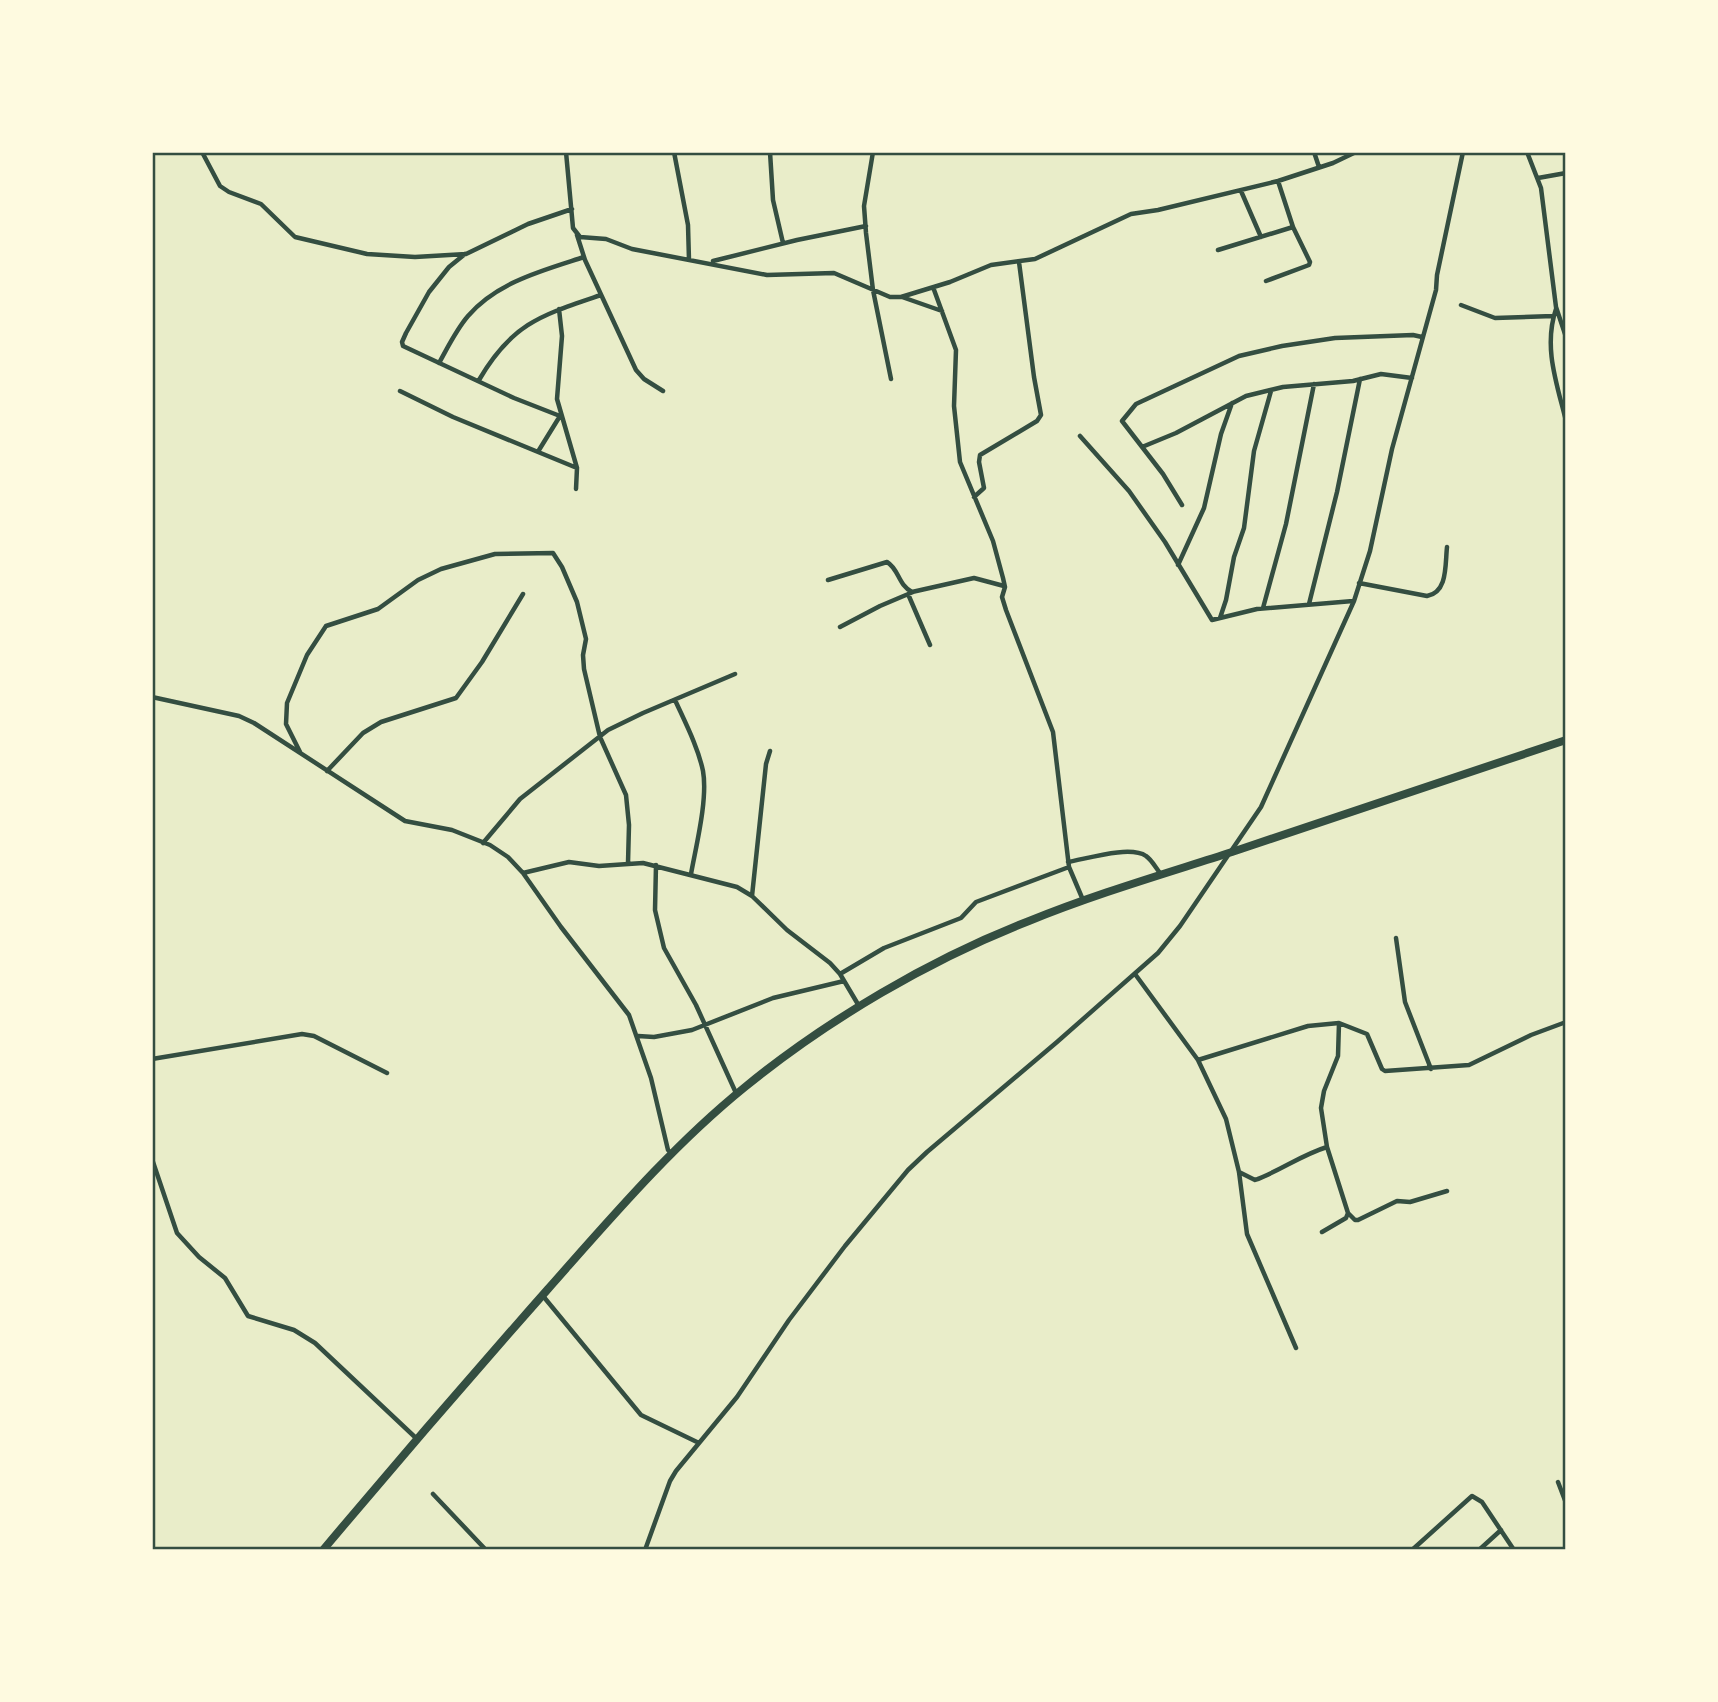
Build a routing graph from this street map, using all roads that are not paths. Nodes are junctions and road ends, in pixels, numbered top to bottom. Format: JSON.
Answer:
{"nodes":[{"id":1,"x":566,"y":152,"type":"edge"},
{"id":2,"x":674,"y":152,"type":"edge"},
{"id":3,"x":770,"y":152,"type":"edge"},
{"id":4,"x":873,"y":152,"type":"edge"},
{"id":5,"x":1314,"y":152,"type":"edge"},
{"id":6,"x":1356,"y":152,"type":"edge"},
{"id":7,"x":1463,"y":152,"type":"edge"},
{"id":8,"x":1527,"y":152,"type":"edge"},
{"id":9,"x":204,"y":153,"type":"edge"},
{"id":10,"x":1319,"y":167,"type":"junction"},
{"id":11,"x":1566,"y":173,"type":"edge"},
{"id":12,"x":1538,"y":178,"type":"junction"},
{"id":13,"x":1278,"y":181,"type":"junction"},
{"id":14,"x":1241,"y":191,"type":"junction"},
{"id":15,"x":572,"y":209,"type":"junction"},
{"id":16,"x":866,"y":226,"type":"junction"},
{"id":17,"x":1293,"y":227,"type":"junction"},
{"id":18,"x":577,"y":234,"type":"junction"},
{"id":19,"x":1261,"y":237,"type":"junction"},
{"id":20,"x":783,"y":243,"type":"junction"},
{"id":21,"x":1218,"y":250,"type":"dead end"},
{"id":22,"x":466,"y":254,"type":"junction"},
{"id":23,"x":584,"y":257,"type":"junction"},
{"id":24,"x":689,"y":260,"type":"junction"},
{"id":25,"x":709,"y":262,"type":"junction"},
{"id":26,"x":1020,"y":262,"type":"junction"},
{"id":27,"x":1266,"y":281,"type":"dead end"},
{"id":28,"x":933,"y":287,"type":"junction"},
{"id":29,"x":873,"y":290,"type":"junction"},
{"id":30,"x":601,"y":295,"type":"junction"},
{"id":31,"x":901,"y":297,"type":"junction"},
{"id":32,"x":1461,"y":305,"type":"dead end"},
{"id":33,"x":1556,"y":307,"type":"junction"},
{"id":34,"x":559,"y":309,"type":"junction"},
{"id":35,"x":942,"y":311,"type":"junction"},
{"id":36,"x":1553,"y":316,"type":"junction"},
{"id":37,"x":1422,"y":337,"type":"junction"},
{"id":38,"x":1566,"y":337,"type":"edge"},
{"id":39,"x":439,"y":363,"type":"junction"},
{"id":40,"x":1412,"y":378,"type":"junction"},
{"id":41,"x":891,"y":379,"type":"dead end"},
{"id":42,"x":1360,"y":379,"type":"junction"},
{"id":43,"x":479,"y":380,"type":"junction"},
{"id":44,"x":1314,"y":384,"type":"junction"},
{"id":45,"x":1272,"y":390,"type":"junction"},
{"id":46,"x":400,"y":391,"type":"dead end"},
{"id":47,"x":663,"y":391,"type":"dead end"},
{"id":48,"x":1233,"y":402,"type":"junction"},
{"id":49,"x":560,"y":416,"type":"junction"},
{"id":50,"x":1566,"y":421,"type":"edge"},
{"id":51,"x":1080,"y":436,"type":"dead end"},
{"id":52,"x":1142,"y":447,"type":"junction"},
{"id":53,"x":539,"y":450,"type":"junction"},
{"id":54,"x":577,"y":468,"type":"junction"},
{"id":55,"x":576,"y":489,"type":"dead end"},
{"id":56,"x":974,"y":497,"type":"junction"},
{"id":57,"x":1182,"y":505,"type":"dead end"},
{"id":58,"x":1447,"y":547,"type":"dead end"},
{"id":59,"x":1178,"y":565,"type":"junction"},
{"id":60,"x":828,"y":580,"type":"dead end"},
{"id":61,"x":1359,"y":583,"type":"junction"},
{"id":62,"x":1005,"y":587,"type":"junction"},
{"id":63,"x":914,"y":592,"type":"junction"},
{"id":64,"x":523,"y":594,"type":"dead end"},
{"id":65,"x":908,"y":594,"type":"junction"},
{"id":66,"x":1354,"y":601,"type":"junction"},
{"id":67,"x":1308,"y":604,"type":"junction"},
{"id":68,"x":1263,"y":608,"type":"junction"},
{"id":69,"x":1220,"y":618,"type":"junction"},
{"id":70,"x":841,"y":627,"type":"dead end"},
{"id":71,"x":930,"y":645,"type":"dead end"},
{"id":72,"x":735,"y":674,"type":"dead end"},
{"id":73,"x":152,"y":697,"type":"edge"},
{"id":74,"x":675,"y":700,"type":"junction"},
{"id":75,"x":600,"y":737,"type":"junction"},
{"id":76,"x":1566,"y":740,"type":"edge"},
{"id":77,"x":770,"y":751,"type":"dead end"},
{"id":78,"x":302,"y":754,"type":"junction"},
{"id":79,"x":327,"y":771,"type":"junction"},
{"id":80,"x":483,"y":843,"type":"junction"},
{"id":81,"x":1231,"y":852,"type":"junction"},
{"id":82,"x":628,"y":863,"type":"junction"},
{"id":83,"x":656,"y":865,"type":"junction"},
{"id":84,"x":1069,"y":865,"type":"junction"},
{"id":85,"x":523,"y":873,"type":"junction"},
{"id":86,"x":1160,"y":873,"type":"junction"},
{"id":87,"x":691,"y":874,"type":"junction"},
{"id":88,"x":751,"y":896,"type":"junction"},
{"id":89,"x":1083,"y":901,"type":"junction"},
{"id":90,"x":1396,"y":938,"type":"dead end"},
{"id":91,"x":840,"y":974,"type":"junction"},
{"id":92,"x":1135,"y":974,"type":"junction"},
{"id":93,"x":844,"y":981,"type":"junction"},
{"id":94,"x":860,"y":1007,"type":"junction"},
{"id":95,"x":1566,"y":1022,"type":"edge"},
{"id":96,"x":1339,"y":1023,"type":"junction"},
{"id":97,"x":706,"y":1024,"type":"junction"},
{"id":98,"x":638,"y":1036,"type":"junction"},
{"id":99,"x":152,"y":1059,"type":"edge"},
{"id":100,"x":1198,"y":1060,"type":"junction"},
{"id":101,"x":1431,"y":1069,"type":"junction"},
{"id":102,"x":387,"y":1073,"type":"dead end"},
{"id":103,"x":737,"y":1094,"type":"junction"},
{"id":104,"x":1327,"y":1147,"type":"junction"},
{"id":105,"x":671,"y":1153,"type":"junction"},
{"id":106,"x":152,"y":1159,"type":"edge"},
{"id":107,"x":1239,"y":1172,"type":"junction"},
{"id":108,"x":1447,"y":1191,"type":"dead end"},
{"id":109,"x":1348,"y":1213,"type":"junction"},
{"id":110,"x":1322,"y":1232,"type":"dead end"},
{"id":111,"x":542,"y":1295,"type":"junction"},
{"id":112,"x":1296,"y":1348,"type":"dead end"},
{"id":113,"x":418,"y":1440,"type":"junction"},
{"id":114,"x":699,"y":1443,"type":"junction"},
{"id":115,"x":1558,"y":1482,"type":"dead end"},
{"id":116,"x":433,"y":1494,"type":"dead end"},
{"id":117,"x":1566,"y":1503,"type":"edge"},
{"id":118,"x":1502,"y":1530,"type":"junction"},
{"id":119,"x":323,"y":1550,"type":"edge"},
{"id":120,"x":486,"y":1550,"type":"edge"},
{"id":121,"x":645,"y":1550,"type":"edge"},
{"id":122,"x":1412,"y":1550,"type":"edge"},
{"id":123,"x":1479,"y":1550,"type":"edge"},
{"id":124,"x":1514,"y":1550,"type":"edge"}],
"edges":[{"from":1,"to":15,"type":"street"},
{"from":2,"to":24,"type":"street"},
{"from":3,"to":20,"type":"street"},
{"from":4,"to":16,"type":"street"},
{"from":5,"to":10,"type":"street"},
{"from":6,"to":10,"type":"street"},
{"from":7,"to":37,"type":"street"},
{"from":8,"to":12,"type":"street"},
{"from":9,"to":22,"type":"street"},
{"from":10,"to":13,"type":"street"},
{"from":11,"to":12,"type":"street"},
{"from":12,"to":33,"type":"street"},
{"from":13,"to":14,"type":"street"},
{"from":13,"to":17,"type":"street"},
{"from":14,"to":19,"type":"street"},
{"from":14,"to":26,"type":"street"},
{"from":15,"to":18,"type":"street"},
{"from":15,"to":22,"type":"street"},
{"from":16,"to":20,"type":"street"},
{"from":16,"to":29,"type":"street"},
{"from":17,"to":19,"type":"street"},
{"from":17,"to":27,"type":"street"},
{"from":18,"to":23,"type":"street"},
{"from":18,"to":24,"type":"street"},
{"from":19,"to":21,"type":"street"},
{"from":20,"to":25,"type":"street"},
{"from":22,"to":39,"type":"street"},
{"from":23,"to":30,"type":"street"},
{"from":23,"to":39,"type":"street"},
{"from":24,"to":25,"type":"street"},
{"from":25,"to":29,"type":"street"},
{"from":26,"to":28,"type":"street"},
{"from":26,"to":56,"type":"street"},
{"from":28,"to":31,"type":"street"},
{"from":28,"to":35,"type":"street"},
{"from":29,"to":31,"type":"street"},
{"from":29,"to":41,"type":"street"},
{"from":30,"to":34,"type":"street"},
{"from":30,"to":47,"type":"street"},
{"from":31,"to":35,"type":"street"},
{"from":32,"to":36,"type":"street"},
{"from":33,"to":36,"type":"street"},
{"from":33,"to":38,"type":"street"},
{"from":34,"to":43,"type":"street"},
{"from":34,"to":49,"type":"street"},
{"from":35,"to":56,"type":"street"},
{"from":36,"to":50,"type":"street"},
{"from":37,"to":40,"type":"street"},
{"from":37,"to":52,"type":"street"},
{"from":39,"to":43,"type":"street"},
{"from":40,"to":42,"type":"street"},
{"from":40,"to":61,"type":"street"},
{"from":42,"to":44,"type":"street"},
{"from":42,"to":67,"type":"street"},
{"from":43,"to":49,"type":"street"},
{"from":44,"to":45,"type":"street"},
{"from":44,"to":68,"type":"street"},
{"from":45,"to":48,"type":"street"},
{"from":45,"to":69,"type":"street"},
{"from":46,"to":53,"type":"street"},
{"from":48,"to":52,"type":"street"},
{"from":48,"to":59,"type":"street"},
{"from":49,"to":53,"type":"street"},
{"from":49,"to":54,"type":"street"},
{"from":51,"to":59,"type":"street"},
{"from":52,"to":57,"type":"street"},
{"from":53,"to":54,"type":"street"},
{"from":54,"to":55,"type":"street"},
{"from":56,"to":62,"type":"street"},
{"from":58,"to":61,"type":"street"},
{"from":59,"to":69,"type":"street"},
{"from":60,"to":63,"type":"street"},
{"from":61,"to":66,"type":"street"},
{"from":62,"to":63,"type":"street"},
{"from":62,"to":84,"type":"street"},
{"from":63,"to":65,"type":"street"},
{"from":64,"to":79,"type":"street"},
{"from":65,"to":70,"type":"street"},
{"from":65,"to":71,"type":"street"},
{"from":66,"to":67,"type":"street"},
{"from":66,"to":81,"type":"street"},
{"from":67,"to":68,"type":"street"},
{"from":68,"to":69,"type":"street"},
{"from":72,"to":74,"type":"street"},
{"from":73,"to":78,"type":"street"},
{"from":74,"to":75,"type":"street"},
{"from":74,"to":87,"type":"street"},
{"from":75,"to":78,"type":"street"},
{"from":75,"to":80,"type":"street"},
{"from":75,"to":82,"type":"street"},
{"from":76,"to":81,"type":"highway"},
{"from":77,"to":88,"type":"street"},
{"from":78,"to":79,"type":"street"},
{"from":79,"to":80,"type":"street"},
{"from":80,"to":85,"type":"street"},
{"from":81,"to":86,"type":"highway"},
{"from":81,"to":92,"type":"street"},
{"from":82,"to":83,"type":"street"},
{"from":82,"to":85,"type":"street"},
{"from":83,"to":87,"type":"street"},
{"from":83,"to":97,"type":"street"},
{"from":84,"to":86,"type":"street"},
{"from":84,"to":89,"type":"street"},
{"from":84,"to":91,"type":"street"},
{"from":85,"to":98,"type":"street"},
{"from":86,"to":89,"type":"highway"},
{"from":87,"to":88,"type":"street"},
{"from":88,"to":91,"type":"street"},
{"from":89,"to":94,"type":"highway"},
{"from":90,"to":101,"type":"street"},
{"from":91,"to":93,"type":"street"},
{"from":92,"to":100,"type":"street"},
{"from":92,"to":114,"type":"street"},
{"from":93,"to":94,"type":"street"},
{"from":93,"to":97,"type":"street"},
{"from":94,"to":103,"type":"highway"},
{"from":95,"to":101,"type":"street"},
{"from":96,"to":100,"type":"street"},
{"from":96,"to":101,"type":"street"},
{"from":96,"to":104,"type":"street"},
{"from":97,"to":98,"type":"street"},
{"from":97,"to":103,"type":"street"},
{"from":98,"to":105,"type":"street"},
{"from":99,"to":102,"type":"street"},
{"from":100,"to":107,"type":"street"},
{"from":103,"to":105,"type":"highway"},
{"from":104,"to":107,"type":"street"},
{"from":104,"to":109,"type":"street"},
{"from":105,"to":111,"type":"highway"},
{"from":106,"to":113,"type":"street"},
{"from":107,"to":112,"type":"street"},
{"from":108,"to":109,"type":"street"},
{"from":109,"to":110,"type":"street"},
{"from":111,"to":113,"type":"highway"},
{"from":111,"to":114,"type":"street"},
{"from":113,"to":119,"type":"highway"},
{"from":114,"to":121,"type":"street"},
{"from":115,"to":117,"type":"street"},
{"from":116,"to":120,"type":"street"},
{"from":118,"to":122,"type":"street"},
{"from":118,"to":123,"type":"street"},
{"from":118,"to":124,"type":"street"}]}
